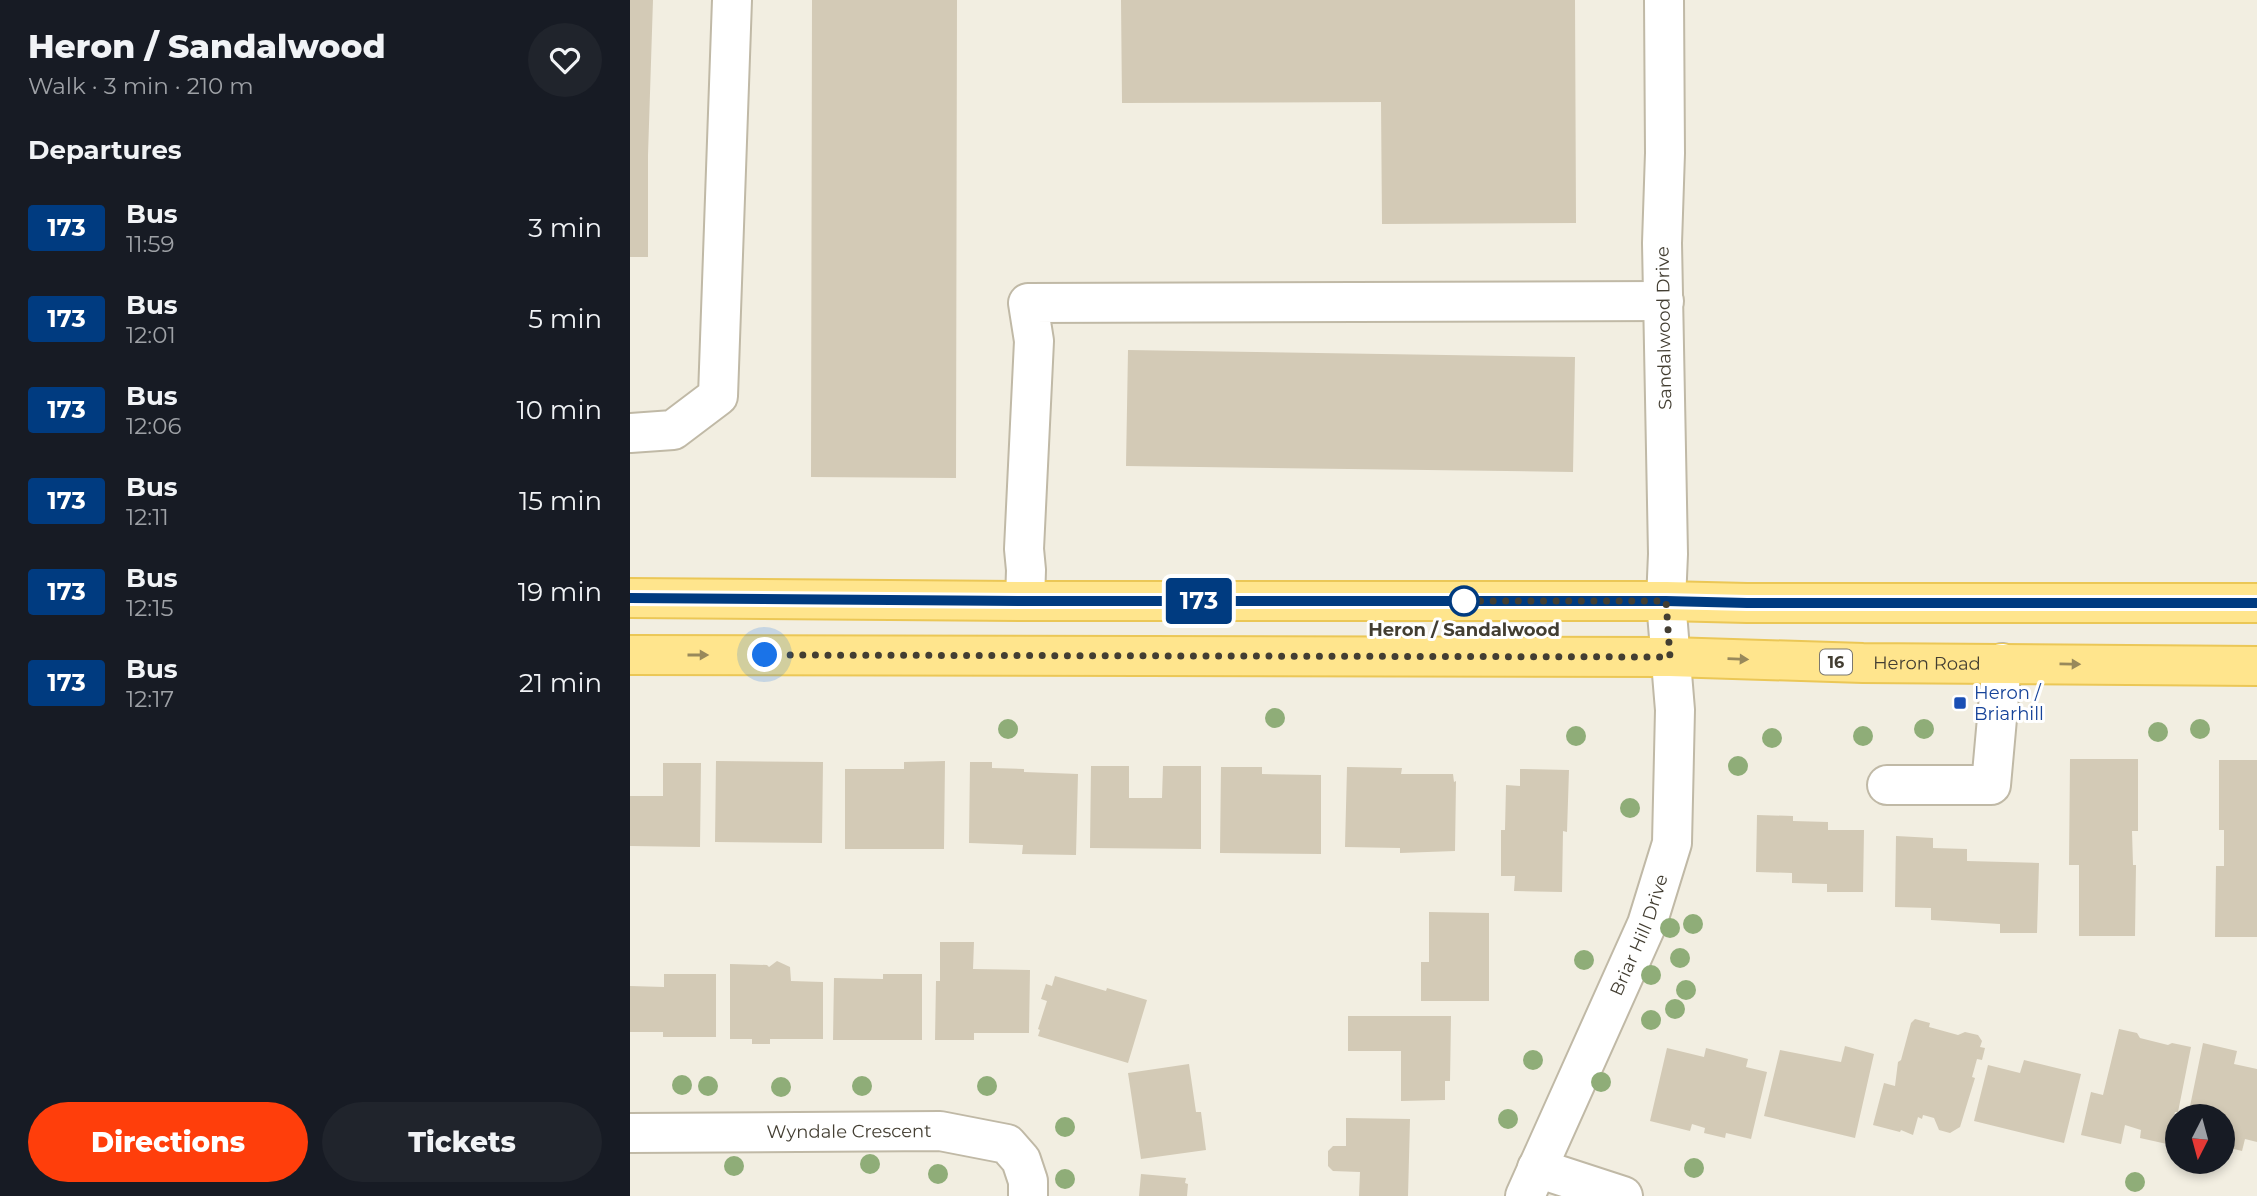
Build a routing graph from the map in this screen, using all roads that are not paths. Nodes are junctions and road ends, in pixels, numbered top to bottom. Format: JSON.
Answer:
{"nodes":[{"id":1,"x":732,"y":0,"type":"edge"},
{"id":2,"x":1664,"y":0,"type":"edge"},
{"id":3,"x":1664,"y":302,"type":"junction"},
{"id":4,"x":630,"y":433,"type":"edge"},
{"id":5,"x":630,"y":598,"type":"edge"},
{"id":6,"x":1025,"y":601,"type":"junction"},
{"id":7,"x":1666,"y":601,"type":"junction"},
{"id":8,"x":2257,"y":603,"type":"edge"},
{"id":9,"x":630,"y":655,"type":"edge"},
{"id":10,"x":1670,"y":657,"type":"junction"},
{"id":11,"x":2002,"y":663,"type":"junction"},
{"id":12,"x":2257,"y":666,"type":"edge"},
{"id":13,"x":1887,"y":785,"type":"dead end"},
{"id":14,"x":630,"y":1133,"type":"edge"},
{"id":15,"x":1531,"y":1182,"type":"edge"},
{"id":16,"x":1028,"y":1196,"type":"edge"},
{"id":17,"x":1623,"y":1196,"type":"edge"}],
"edges":[{"from":1,"to":4,"type":"street"},
{"from":2,"to":3,"type":"street","name":"Sandalwood Drive"},
{"from":3,"to":6,"type":"street"},
{"from":3,"to":7,"type":"street","name":"Sandalwood Drive"},
{"from":5,"to":6,"type":"main road"},
{"from":6,"to":7,"type":"main road"},
{"from":7,"to":8,"type":"main road"},
{"from":7,"to":10,"type":"street","name":"Sandalwood Drive"},
{"from":9,"to":10,"type":"main road","name":"Heron Road","number":"16","one_way":true},
{"from":10,"to":11,"type":"main road","name":"Heron Road","number":"16","one_way":true},
{"from":10,"to":15,"type":"street","name":"Briar Hill Drive"},
{"from":11,"to":12,"type":"main road","name":"Heron Road","number":"16","one_way":true},
{"from":11,"to":13,"type":"street"},
{"from":14,"to":16,"type":"street","name":"Wyndale Crescent"},
{"from":15,"to":17,"type":"street"}]}
